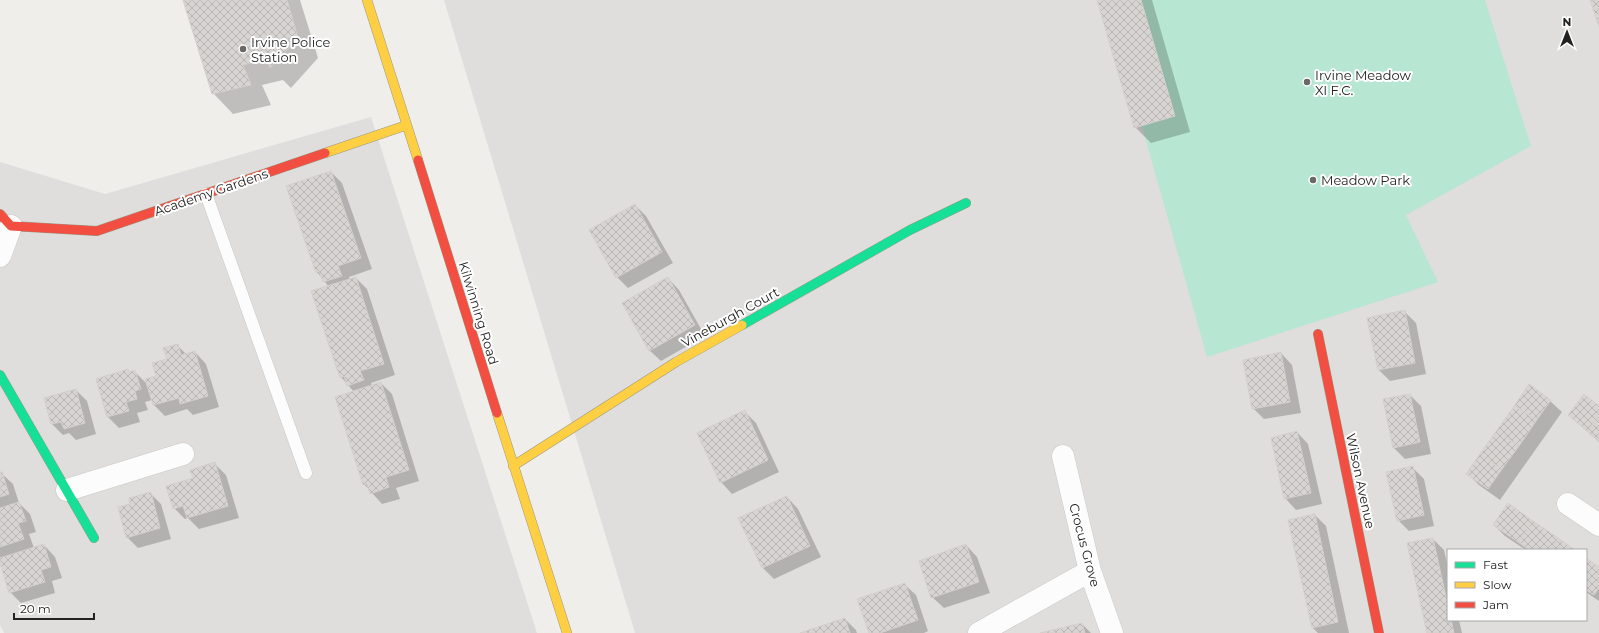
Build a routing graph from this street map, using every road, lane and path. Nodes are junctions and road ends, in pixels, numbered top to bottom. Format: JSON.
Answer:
{"nodes":[{"id":1,"x":367,"y":0,"type":"edge"},
{"id":2,"x":407,"y":125,"type":"junction"},
{"id":3,"x":206,"y":194,"type":"junction"},
{"id":4,"x":966,"y":203,"type":"dead end"},
{"id":5,"x":5,"y":220,"type":"edge"},
{"id":6,"x":0,"y":256,"type":"edge"},
{"id":7,"x":1318,"y":334,"type":"dead end"},
{"id":8,"x":0,"y":376,"type":"edge"},
{"id":9,"x":184,"y":454,"type":"dead end"},
{"id":10,"x":1063,"y":456,"type":"dead end"},
{"id":11,"x":513,"y":466,"type":"junction"},
{"id":12,"x":306,"y":473,"type":"dead end"},
{"id":13,"x":66,"y":490,"type":"junction"},
{"id":14,"x":1568,"y":504,"type":"dead end"},
{"id":15,"x":1599,"y":525,"type":"edge"},
{"id":16,"x":94,"y":538,"type":"dead end"},
{"id":17,"x":1090,"y":571,"type":"junction"},
{"id":18,"x":567,"y":633,"type":"edge"},
{"id":19,"x":979,"y":633,"type":"edge"},
{"id":20,"x":1112,"y":633,"type":"edge"},
{"id":21,"x":1379,"y":633,"type":"edge"}],
"edges":[{"from":1,"to":2,"type":"street","name":"Kilwinning Road"},
{"from":2,"to":3,"type":"street","name":"Academy Gardens"},
{"from":2,"to":11,"type":"street","name":"Kilwinning Road"},
{"from":3,"to":5,"type":"street","name":"Academy Gardens"},
{"from":3,"to":12,"type":"lane"},
{"from":4,"to":11,"type":"street","name":"Vineburgh Court"},
{"from":5,"to":6,"type":"street","name":"Academy Gardens"},
{"from":7,"to":21,"type":"street","name":"Wilson Avenue"},
{"from":8,"to":13,"type":"street"},
{"from":9,"to":13,"type":"street"},
{"from":10,"to":17,"type":"street","name":"Crocus Grove"},
{"from":11,"to":18,"type":"street","name":"Kilwinning Road"},
{"from":13,"to":16,"type":"street"},
{"from":14,"to":15,"type":"street"},
{"from":17,"to":19,"type":"street"},
{"from":17,"to":20,"type":"street","name":"Crocus Grove"}]}
